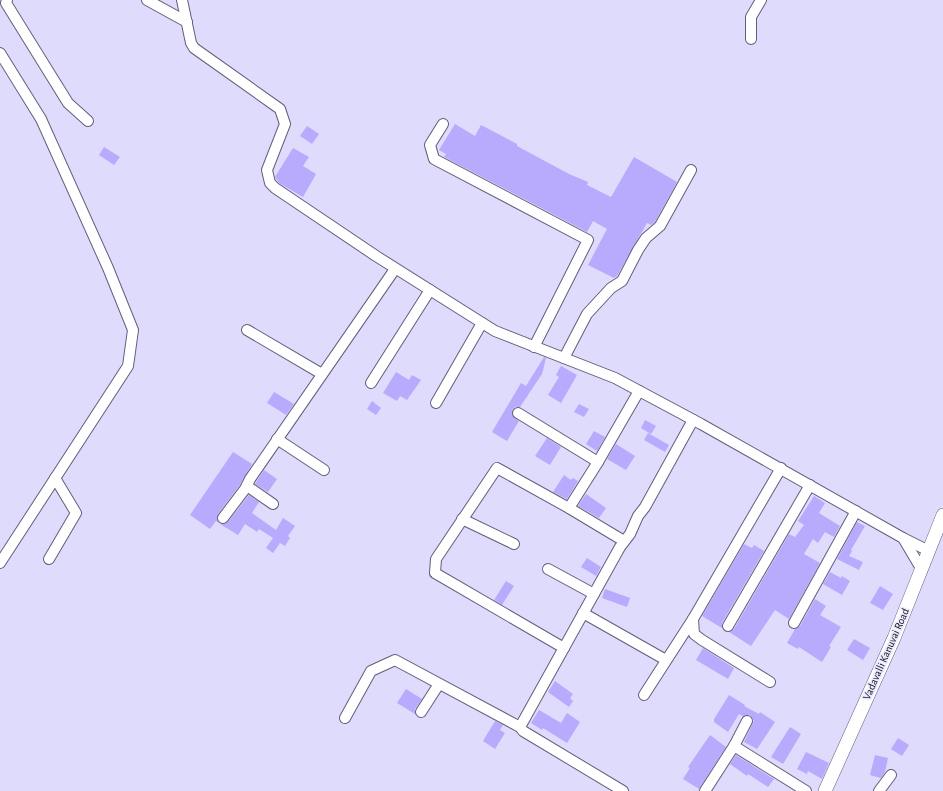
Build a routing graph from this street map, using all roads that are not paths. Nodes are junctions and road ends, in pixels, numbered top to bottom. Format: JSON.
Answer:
{"nodes":[{"id":1,"x":7,"y":0,"type":"edge"},
{"id":2,"x":147,"y":0,"type":"edge"},
{"id":3,"x":182,"y":0,"type":"edge"},
{"id":4,"x":761,"y":0,"type":"edge"},
{"id":5,"x":187,"y":22,"type":"junction"},
{"id":6,"x":750,"y":39,"type":"dead end"},
{"id":7,"x":0,"y":53,"type":"edge"},
{"id":8,"x":88,"y":121,"type":"dead end"},
{"id":9,"x":443,"y":124,"type":"dead end"},
{"id":10,"x":691,"y":170,"type":"dead end"},
{"id":11,"x":395,"y":268,"type":"junction"},
{"id":12,"x":430,"y":290,"type":"junction"},
{"id":13,"x":482,"y":323,"type":"junction"},
{"id":14,"x":247,"y":330,"type":"dead end"},
{"id":15,"x":534,"y":347,"type":"junction"},
{"id":16,"x":564,"y":358,"type":"junction"},
{"id":17,"x":322,"y":374,"type":"junction"},
{"id":18,"x":371,"y":383,"type":"dead end"},
{"id":19,"x":640,"y":390,"type":"junction"},
{"id":20,"x":436,"y":403,"type":"dead end"},
{"id":21,"x":518,"y":413,"type":"dead end"},
{"id":22,"x":693,"y":420,"type":"junction"},
{"id":23,"x":277,"y":439,"type":"junction"},
{"id":24,"x":598,"y":462,"type":"junction"},
{"id":25,"x":781,"y":468,"type":"junction"},
{"id":26,"x":324,"y":470,"type":"dead end"},
{"id":27,"x":55,"y":478,"type":"junction"},
{"id":28,"x":810,"y":485,"type":"junction"},
{"id":29,"x":247,"y":486,"type":"junction"},
{"id":30,"x":274,"y":504,"type":"dead end"},
{"id":31,"x":569,"y":508,"type":"junction"},
{"id":32,"x":856,"y":511,"type":"junction"},
{"id":33,"x":223,"y":518,"type":"dead end"},
{"id":34,"x":462,"y":519,"type":"junction"},
{"id":35,"x":942,"y":522,"type":"edge"},
{"id":36,"x":903,"y":538,"type":"junction"},
{"id":37,"x":624,"y":540,"type":"junction"},
{"id":38,"x":514,"y":544,"type":"dead end"},
{"id":39,"x":929,"y":551,"type":"junction"},
{"id":40,"x":49,"y":559,"type":"dead end"},
{"id":41,"x":0,"y":563,"type":"edge"},
{"id":42,"x":548,"y":569,"type":"dead end"},
{"id":43,"x":922,"y":570,"type":"junction"},
{"id":44,"x":594,"y":594,"type":"junction"},
{"id":45,"x":583,"y":613,"type":"junction"},
{"id":46,"x":693,"y":619,"type":"junction"},
{"id":47,"x":794,"y":623,"type":"dead end"},
{"id":48,"x":728,"y":626,"type":"dead end"},
{"id":49,"x":564,"y":648,"type":"junction"},
{"id":50,"x":666,"y":660,"type":"junction"},
{"id":51,"x":770,"y":682,"type":"dead end"},
{"id":52,"x":439,"y":684,"type":"junction"},
{"id":53,"x":644,"y":695,"type":"dead end"},
{"id":54,"x":421,"y":712,"type":"dead end"},
{"id":55,"x":345,"y":718,"type":"dead end"},
{"id":56,"x":747,"y":720,"type":"dead end"},
{"id":57,"x":520,"y":727,"type":"junction"},
{"id":58,"x":734,"y":746,"type":"junction"},
{"id":59,"x":891,"y":775,"type":"dead end"},
{"id":60,"x":623,"y":791,"type":"edge"},
{"id":61,"x":705,"y":791,"type":"edge"},
{"id":62,"x":806,"y":791,"type":"edge"},
{"id":63,"x":825,"y":791,"type":"edge"},
{"id":64,"x":880,"y":791,"type":"edge"}],
"edges":[{"from":1,"to":8,"type":"street"},
{"from":2,"to":5,"type":"street"},
{"from":3,"to":5,"type":"street"},
{"from":4,"to":6,"type":"street"},
{"from":5,"to":11,"type":"street"},
{"from":7,"to":27,"type":"street"},
{"from":9,"to":15,"type":"street"},
{"from":10,"to":16,"type":"street"},
{"from":11,"to":12,"type":"street"},
{"from":11,"to":17,"type":"street"},
{"from":12,"to":13,"type":"street"},
{"from":12,"to":18,"type":"street"},
{"from":13,"to":15,"type":"street"},
{"from":13,"to":20,"type":"street"},
{"from":14,"to":17,"type":"street"},
{"from":15,"to":16,"type":"street"},
{"from":16,"to":19,"type":"street"},
{"from":17,"to":23,"type":"street"},
{"from":19,"to":22,"type":"street"},
{"from":19,"to":24,"type":"street"},
{"from":21,"to":24,"type":"street"},
{"from":22,"to":25,"type":"street"},
{"from":22,"to":37,"type":"street"},
{"from":23,"to":26,"type":"street"},
{"from":23,"to":29,"type":"street"},
{"from":24,"to":31,"type":"street"},
{"from":25,"to":28,"type":"street"},
{"from":25,"to":46,"type":"street"},
{"from":27,"to":40,"type":"street"},
{"from":27,"to":41,"type":"street"},
{"from":28,"to":32,"type":"street"},
{"from":28,"to":48,"type":"street"},
{"from":29,"to":30,"type":"street"},
{"from":29,"to":33,"type":"street"},
{"from":31,"to":34,"type":"street"},
{"from":31,"to":37,"type":"street"},
{"from":32,"to":36,"type":"street"},
{"from":32,"to":47,"type":"street"},
{"from":34,"to":38,"type":"street"},
{"from":34,"to":49,"type":"street"},
{"from":35,"to":39,"type":"street","name":"Vadavalli Kanuvai Road"},
{"from":36,"to":39,"type":"street"},
{"from":36,"to":43,"type":"street"},
{"from":37,"to":44,"type":"street"},
{"from":39,"to":43,"type":"street","name":"Vadavalli Kanuvai Road"},
{"from":42,"to":44,"type":"street"},
{"from":43,"to":63,"type":"street","name":"Vadavalli Kanuvai Road"},
{"from":44,"to":45,"type":"street"},
{"from":45,"to":49,"type":"street"},
{"from":45,"to":50,"type":"street"},
{"from":46,"to":50,"type":"street"},
{"from":46,"to":51,"type":"street"},
{"from":49,"to":57,"type":"street"},
{"from":50,"to":53,"type":"street"},
{"from":52,"to":54,"type":"street"},
{"from":52,"to":55,"type":"street"},
{"from":52,"to":57,"type":"street"},
{"from":56,"to":58,"type":"street"},
{"from":57,"to":60,"type":"street"},
{"from":58,"to":61,"type":"street"},
{"from":58,"to":62,"type":"street"},
{"from":59,"to":64,"type":"street"}]}
